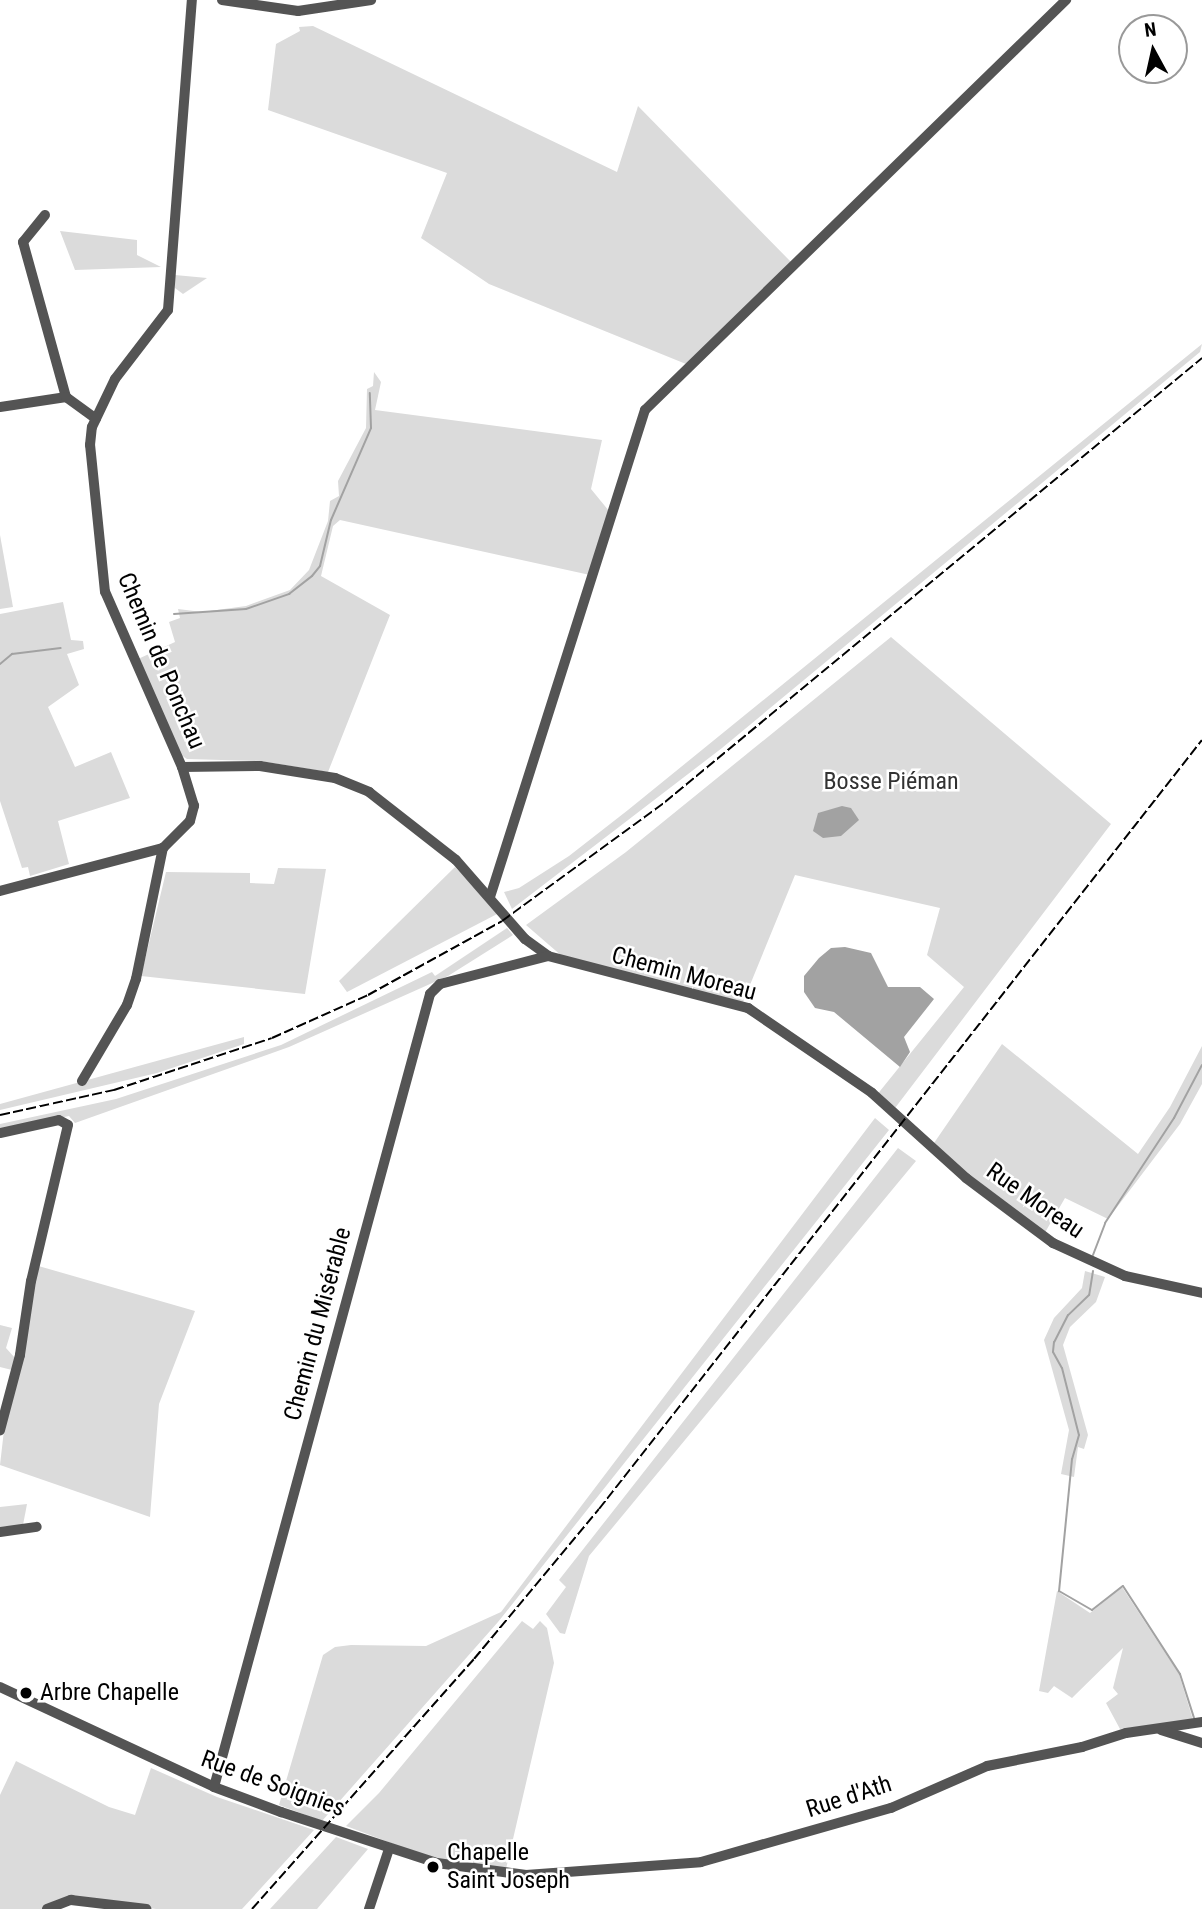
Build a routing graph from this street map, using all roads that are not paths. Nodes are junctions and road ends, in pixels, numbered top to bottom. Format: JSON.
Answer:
{"nodes":[{"id":1,"x":192,"y":0,"type":"edge"},
{"id":2,"x":222,"y":0,"type":"edge"},
{"id":3,"x":371,"y":0,"type":"edge"},
{"id":4,"x":1066,"y":0,"type":"edge"},
{"id":5,"x":45,"y":215,"type":"dead end"},
{"id":6,"x":66,"y":397,"type":"junction"},
{"id":7,"x":0,"y":407,"type":"edge"},
{"id":8,"x":96,"y":419,"type":"junction"},
{"id":9,"x":182,"y":767,"type":"junction"},
{"id":10,"x":163,"y":848,"type":"junction"},
{"id":11,"x":0,"y":891,"type":"edge"},
{"id":12,"x":490,"y":897,"type":"junction"},
{"id":13,"x":548,"y":956,"type":"junction"},
{"id":14,"x":82,"y":1081,"type":"dead end"},
{"id":15,"x":872,"y":1093,"type":"joint"},
{"id":16,"x":0,"y":1133,"type":"edge"},
{"id":17,"x":1202,"y":1293,"type":"edge"},
{"id":18,"x":0,"y":1430,"type":"edge"},
{"id":19,"x":37,"y":1527,"type":"dead end"},
{"id":20,"x":0,"y":1532,"type":"edge"},
{"id":21,"x":0,"y":1687,"type":"edge"},
{"id":22,"x":1202,"y":1722,"type":"edge"},
{"id":23,"x":1158,"y":1730,"type":"junction"},
{"id":24,"x":1202,"y":1743,"type":"edge"},
{"id":25,"x":214,"y":1787,"type":"junction"},
{"id":26,"x":389,"y":1849,"type":"junction"},
{"id":27,"x":546,"y":1875,"type":"joint"},
{"id":28,"x":47,"y":1909,"type":"edge"},
{"id":29,"x":146,"y":1909,"type":"edge"},
{"id":30,"x":369,"y":1909,"type":"edge"}],
"edges":[{"from":1,"to":8,"type":"street","name":"Chemin de Ponchau"},
{"from":2,"to":3,"type":"street"},
{"from":4,"to":12,"type":"street"},
{"from":5,"to":6,"type":"street"},
{"from":6,"to":7,"type":"street"},
{"from":6,"to":8,"type":"street"},
{"from":8,"to":9,"type":"street","name":"Chemin de Ponchau"},
{"from":9,"to":10,"type":"street","name":"Chemin de Ponchau"},
{"from":9,"to":12,"type":"street"},
{"from":10,"to":11,"type":"street"},
{"from":10,"to":14,"type":"street","name":"Chemin de Ponchau"},
{"from":12,"to":13,"type":"street"},
{"from":13,"to":15,"type":"street","name":"Chemin Moreau"},
{"from":13,"to":25,"type":"street","name":"Chemin du Misérable"},
{"from":15,"to":17,"type":"street","name":"Rue Moreau"},
{"from":16,"to":18,"type":"street"},
{"from":19,"to":20,"type":"street"},
{"from":21,"to":25,"type":"street","name":"Rue de Soignies"},
{"from":22,"to":23,"type":"street","name":"Rue d'Ath"},
{"from":23,"to":24,"type":"street","name":"Rue d'Ath"},
{"from":23,"to":27,"type":"street","name":"Rue d'Ath"},
{"from":25,"to":26,"type":"street","name":"Rue de Soignies"},
{"from":26,"to":27,"type":"street","name":"Rue de Soignies"},
{"from":26,"to":30,"type":"street"},
{"from":28,"to":29,"type":"street"}]}
